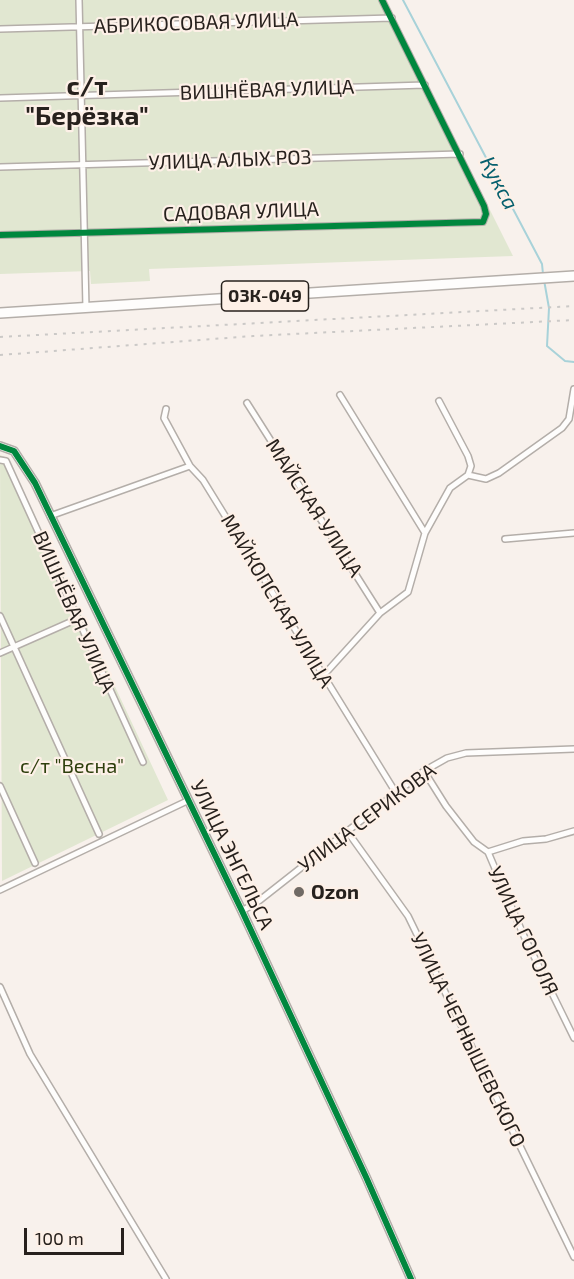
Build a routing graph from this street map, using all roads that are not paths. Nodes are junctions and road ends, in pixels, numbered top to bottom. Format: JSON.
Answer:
{"nodes":[{"id":1,"x":79,"y":0,"type":"edge"},
{"id":2,"x":382,"y":0,"type":"edge"},
{"id":3,"x":392,"y":18,"type":"junction"},
{"id":4,"x":81,"y":27,"type":"junction"},
{"id":5,"x":0,"y":29,"type":"edge"},
{"id":6,"x":426,"y":85,"type":"junction"},
{"id":7,"x":82,"y":96,"type":"junction"},
{"id":8,"x":0,"y":98,"type":"edge"},
{"id":9,"x":460,"y":154,"type":"junction"},
{"id":10,"x":85,"y":164,"type":"junction"},
{"id":11,"x":0,"y":167,"type":"edge"},
{"id":12,"x":86,"y":233,"type":"junction"},
{"id":13,"x":0,"y":235,"type":"edge"},
{"id":14,"x":574,"y":276,"type":"edge"},
{"id":15,"x":86,"y":308,"type":"junction"},
{"id":16,"x":0,"y":313,"type":"edge"},
{"id":17,"x":574,"y":389,"type":"edge"},
{"id":18,"x":340,"y":395,"type":"dead end"},
{"id":19,"x":439,"y":401,"type":"dead end"},
{"id":20,"x":246,"y":403,"type":"dead end"},
{"id":21,"x":166,"y":409,"type":"dead end"},
{"id":22,"x":0,"y":446,"type":"edge"},
{"id":23,"x":3,"y":460,"type":"edge"},
{"id":24,"x":190,"y":466,"type":"junction"},
{"id":25,"x":468,"y":475,"type":"junction"},
{"id":26,"x":50,"y":516,"type":"junction"},
{"id":27,"x":425,"y":533,"type":"junction"},
{"id":28,"x":574,"y":533,"type":"edge"},
{"id":29,"x":505,"y":539,"type":"dead end"},
{"id":30,"x":381,"y":613,"type":"junction"},
{"id":31,"x":0,"y":616,"type":"edge"},
{"id":32,"x":77,"y":618,"type":"junction"},
{"id":33,"x":14,"y":646,"type":"junction"},
{"id":34,"x":0,"y":653,"type":"edge"},
{"id":35,"x":322,"y":677,"type":"junction"},
{"id":36,"x":574,"y":749,"type":"edge"},
{"id":37,"x":143,"y":762,"type":"dead end"},
{"id":38,"x":424,"y":771,"type":"junction"},
{"id":39,"x":0,"y":786,"type":"edge"},
{"id":40,"x":396,"y":793,"type":"junction"},
{"id":41,"x":187,"y":801,"type":"junction"},
{"id":42,"x":347,"y":831,"type":"junction"},
{"id":43,"x":574,"y":831,"type":"edge"},
{"id":44,"x":99,"y":834,"type":"dead end"},
{"id":45,"x":488,"y":852,"type":"junction"},
{"id":46,"x":35,"y":863,"type":"dead end"},
{"id":47,"x":0,"y":890,"type":"edge"},
{"id":48,"x":242,"y":911,"type":"junction"},
{"id":49,"x":0,"y":987,"type":"edge"},
{"id":50,"x":574,"y":1038,"type":"edge"},
{"id":51,"x":574,"y":1257,"type":"edge"},
{"id":52,"x":166,"y":1279,"type":"edge"},
{"id":53,"x":411,"y":1279,"type":"edge"}],
"edges":[{"from":1,"to":4,"type":"street"},
{"from":2,"to":3,"type":"street"},
{"from":3,"to":4,"type":"street","name":"АБРИКОСОВАЯ УЛИЦА"},
{"from":3,"to":6,"type":"street"},
{"from":4,"to":5,"type":"street","name":"АБРИКОСОВАЯ УЛИЦА"},
{"from":4,"to":7,"type":"street"},
{"from":6,"to":7,"type":"street","name":"ВИШНЁВАЯ УЛИЦА"},
{"from":6,"to":9,"type":"street"},
{"from":7,"to":8,"type":"street","name":"ВИШНЁВАЯ УЛИЦА"},
{"from":7,"to":10,"type":"street"},
{"from":9,"to":10,"type":"street","name":"УЛИЦА АЛЫХ РОЗ"},
{"from":9,"to":12,"type":"street","name":"САДОВАЯ УЛИЦА"},
{"from":10,"to":11,"type":"street","name":"УЛИЦА АЛЫХ РОЗ"},
{"from":10,"to":12,"type":"street"},
{"from":12,"to":13,"type":"street","name":"САДОВАЯ УЛИЦА"},
{"from":12,"to":15,"type":"street"},
{"from":14,"to":15,"type":"main road","number":"03К-049"},
{"from":15,"to":16,"type":"main road","number":"03К-049"},
{"from":17,"to":25,"type":"street"},
{"from":18,"to":27,"type":"street"},
{"from":19,"to":25,"type":"street"},
{"from":20,"to":30,"type":"street","name":"МАЙСКАЯ УЛИЦА"},
{"from":21,"to":24,"type":"street","name":"МАЙКОПСКАЯ УЛИЦА"},
{"from":22,"to":26,"type":"street","name":"УЛИЦА ЭНГЕЛЬСА"},
{"from":23,"to":32,"type":"street","name":"ВИШНЁВАЯ УЛИЦА"},
{"from":24,"to":26,"type":"street"},
{"from":24,"to":35,"type":"street","name":"МАЙКОПСКАЯ УЛИЦА"},
{"from":25,"to":27,"type":"street"},
{"from":26,"to":41,"type":"street","name":"УЛИЦА ЭНГЕЛЬСА"},
{"from":27,"to":30,"type":"street"},
{"from":28,"to":29,"type":"street"},
{"from":30,"to":35,"type":"street"},
{"from":31,"to":33,"type":"street"},
{"from":32,"to":33,"type":"street"},
{"from":32,"to":37,"type":"street","name":"ВИШНЁВАЯ УЛИЦА"},
{"from":33,"to":34,"type":"street"},
{"from":33,"to":44,"type":"street"},
{"from":35,"to":40,"type":"street","name":"МАЙКОПСКАЯ УЛИЦА"},
{"from":36,"to":38,"type":"street","name":"УЛИЦА СЕРИКОВА"},
{"from":38,"to":40,"type":"street","name":"УЛИЦА СЕРИКОВА"},
{"from":38,"to":45,"type":"street","name":"УЛИЦА ГОГОЛЯ"},
{"from":39,"to":46,"type":"street"},
{"from":40,"to":42,"type":"street","name":"УЛИЦА СЕРИКОВА"},
{"from":41,"to":47,"type":"street"},
{"from":41,"to":48,"type":"street","name":"УЛИЦА ЭНГЕЛЬСА"},
{"from":42,"to":48,"type":"street","name":"УЛИЦА СЕРИКОВА"},
{"from":42,"to":51,"type":"street","name":"УЛИЦА ЧЕРНЫШЕВСКОГО"},
{"from":43,"to":45,"type":"street"},
{"from":45,"to":50,"type":"street","name":"УЛИЦА ГОГОЛЯ"},
{"from":48,"to":53,"type":"street","name":"УЛИЦА ЭНГЕЛЬСА"},
{"from":49,"to":52,"type":"street"}]}
